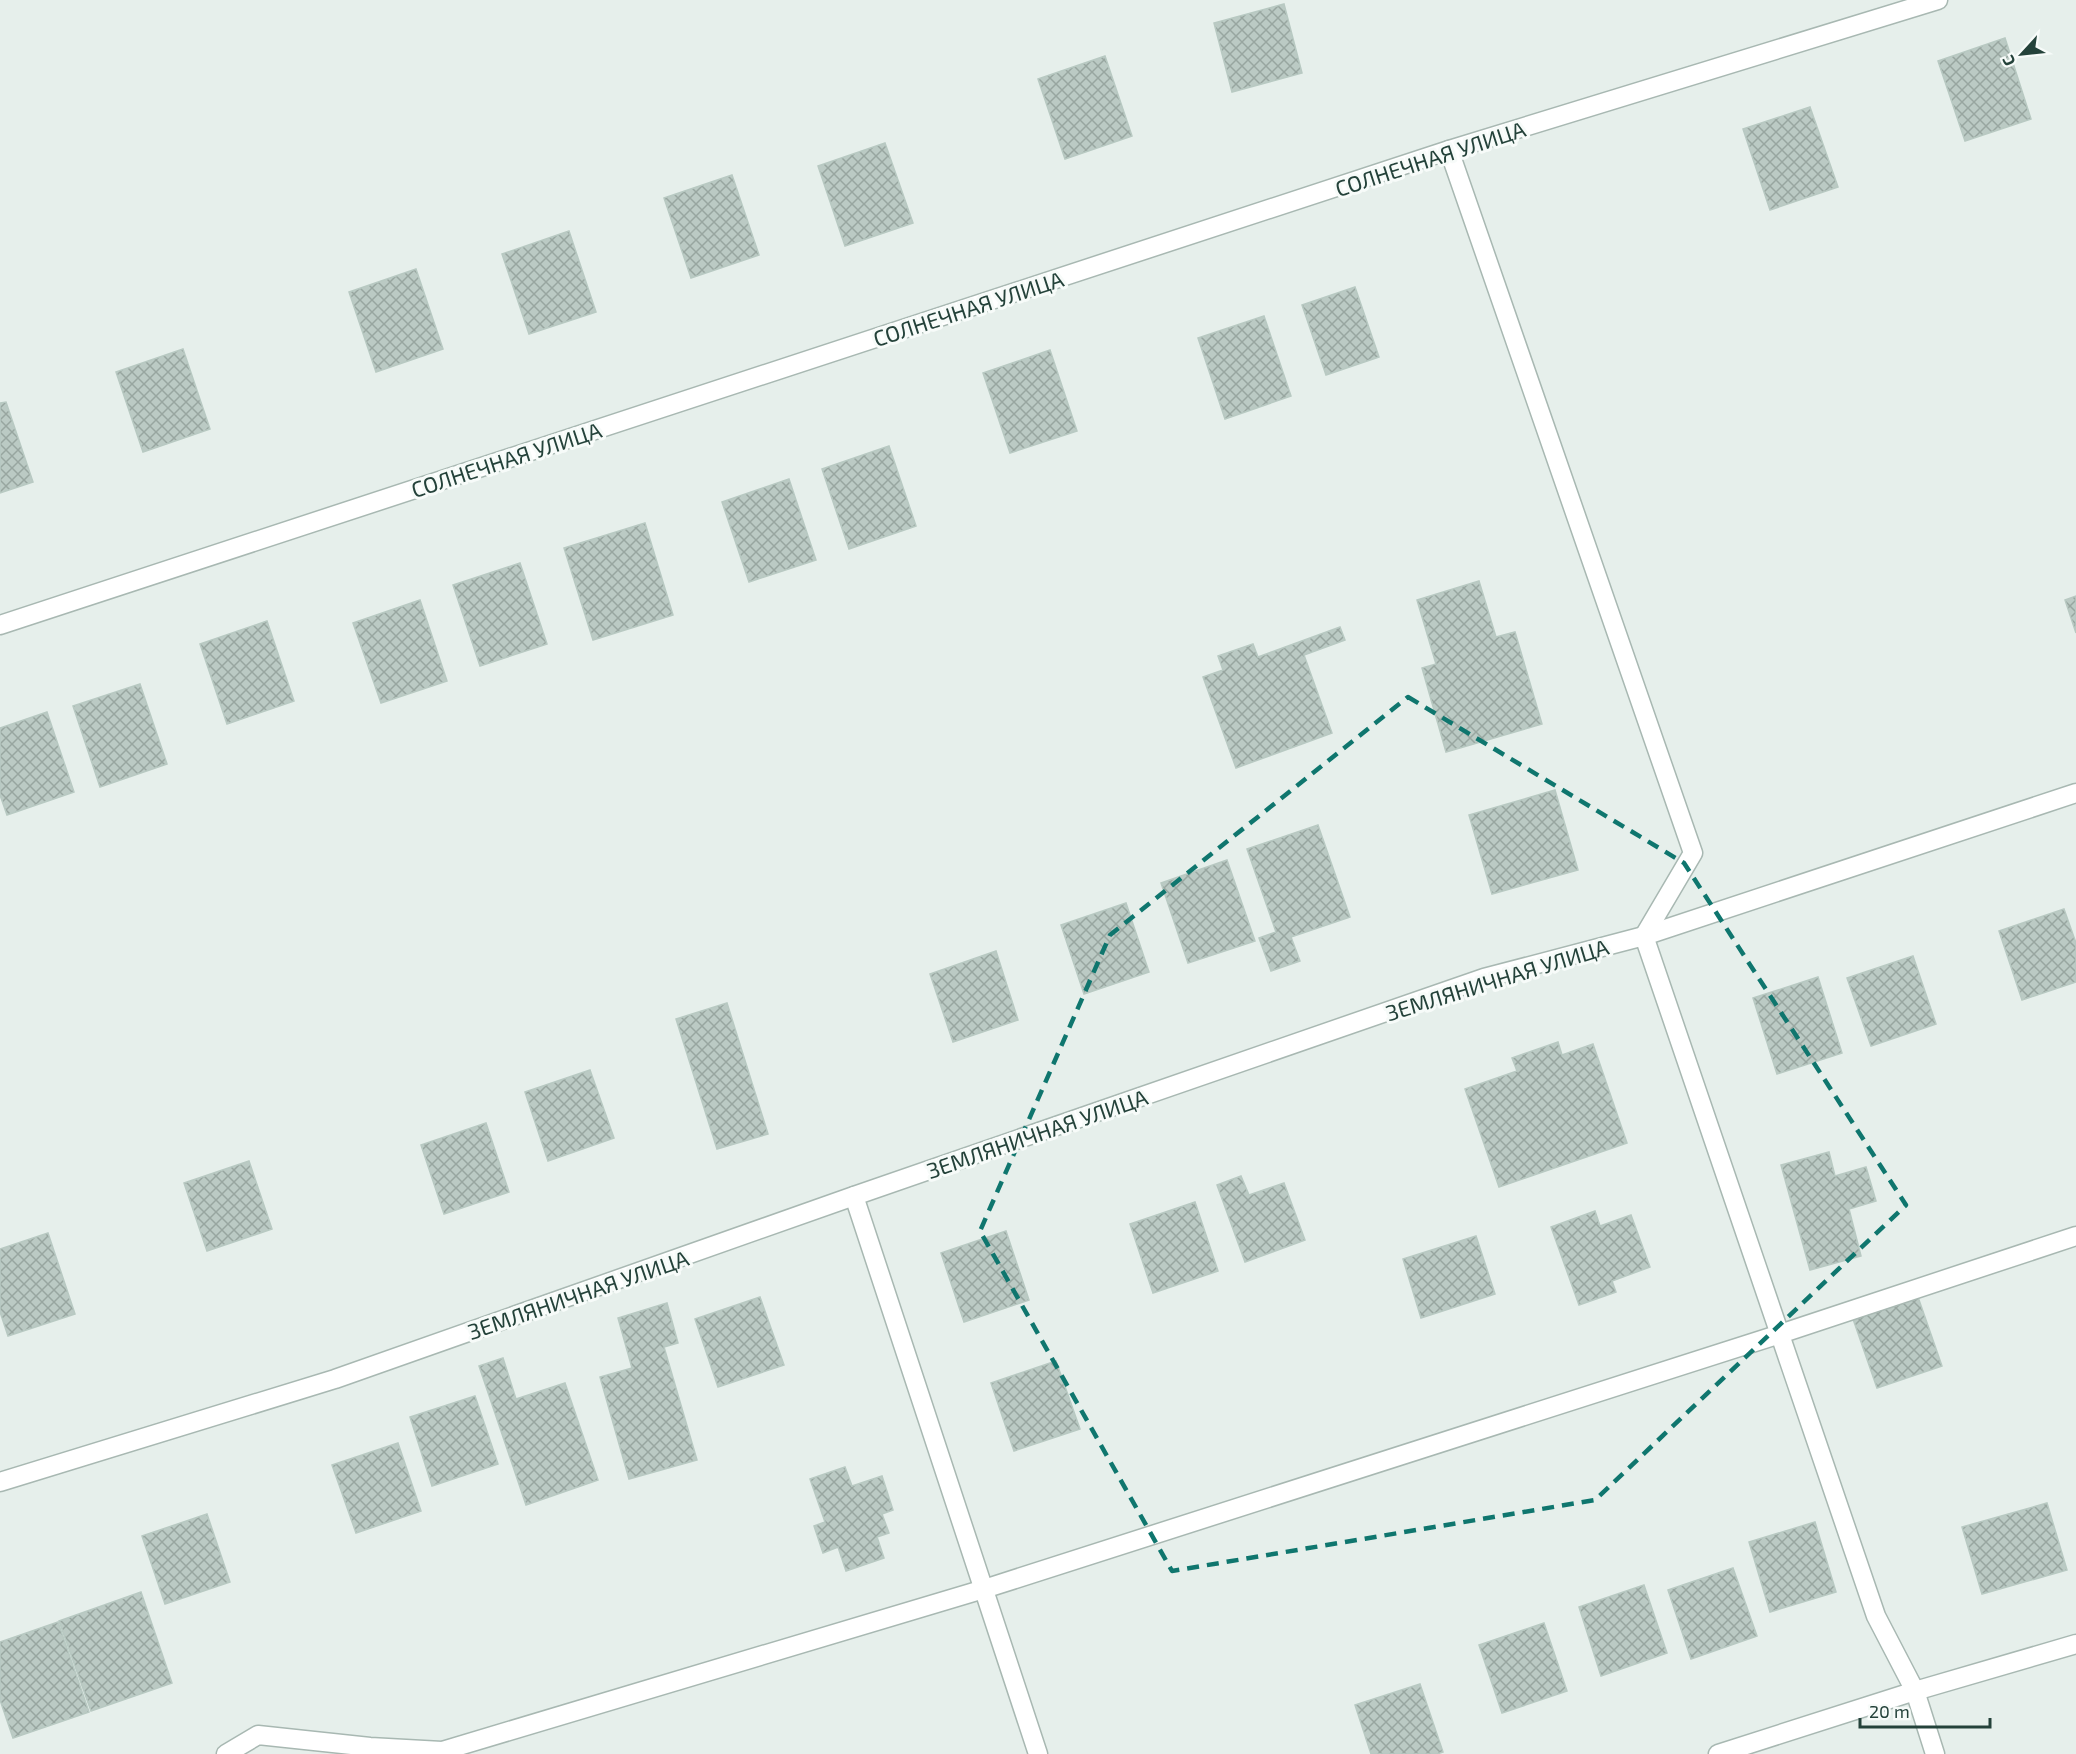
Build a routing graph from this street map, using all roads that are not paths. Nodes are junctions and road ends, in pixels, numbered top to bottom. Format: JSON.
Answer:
{"nodes":[{"id":1,"x":1938,"y":0,"type":"edge"},
{"id":2,"x":1449,"y":150,"type":"junction"},
{"id":3,"x":0,"y":625,"type":"edge"},
{"id":4,"x":2076,"y":793,"type":"edge"},
{"id":5,"x":1644,"y":936,"type":"junction"},
{"id":6,"x":854,"y":1196,"type":"junction"},
{"id":7,"x":2076,"y":1236,"type":"edge"},
{"id":8,"x":1780,"y":1334,"type":"junction"},
{"id":9,"x":0,"y":1482,"type":"edge"},
{"id":10,"x":984,"y":1589,"type":"junction"},
{"id":11,"x":2076,"y":1644,"type":"edge"},
{"id":12,"x":1915,"y":1691,"type":"junction"},
{"id":13,"x":226,"y":1754,"type":"edge"},
{"id":14,"x":1038,"y":1754,"type":"edge"},
{"id":15,"x":1719,"y":1754,"type":"edge"},
{"id":16,"x":1935,"y":1754,"type":"edge"}],
"edges":[{"from":1,"to":2,"type":"street","name":"СОЛНЕЧНАЯ УЛИЦА"},
{"from":2,"to":3,"type":"street","name":"СОЛНЕЧНАЯ УЛИЦА"},
{"from":2,"to":5,"type":"street"},
{"from":4,"to":5,"type":"street","name":"ЗЕМЛЯНИЧНАЯ УЛИЦА"},
{"from":5,"to":6,"type":"street","name":"ЗЕМЛЯНИЧНАЯ УЛИЦА"},
{"from":5,"to":8,"type":"street"},
{"from":6,"to":9,"type":"street","name":"ЗЕМЛЯНИЧНАЯ УЛИЦА"},
{"from":6,"to":10,"type":"street"},
{"from":7,"to":8,"type":"street"},
{"from":8,"to":10,"type":"street"},
{"from":8,"to":12,"type":"street"},
{"from":10,"to":13,"type":"street"},
{"from":10,"to":14,"type":"street"},
{"from":11,"to":12,"type":"street"},
{"from":12,"to":15,"type":"street"},
{"from":12,"to":16,"type":"street"}]}
